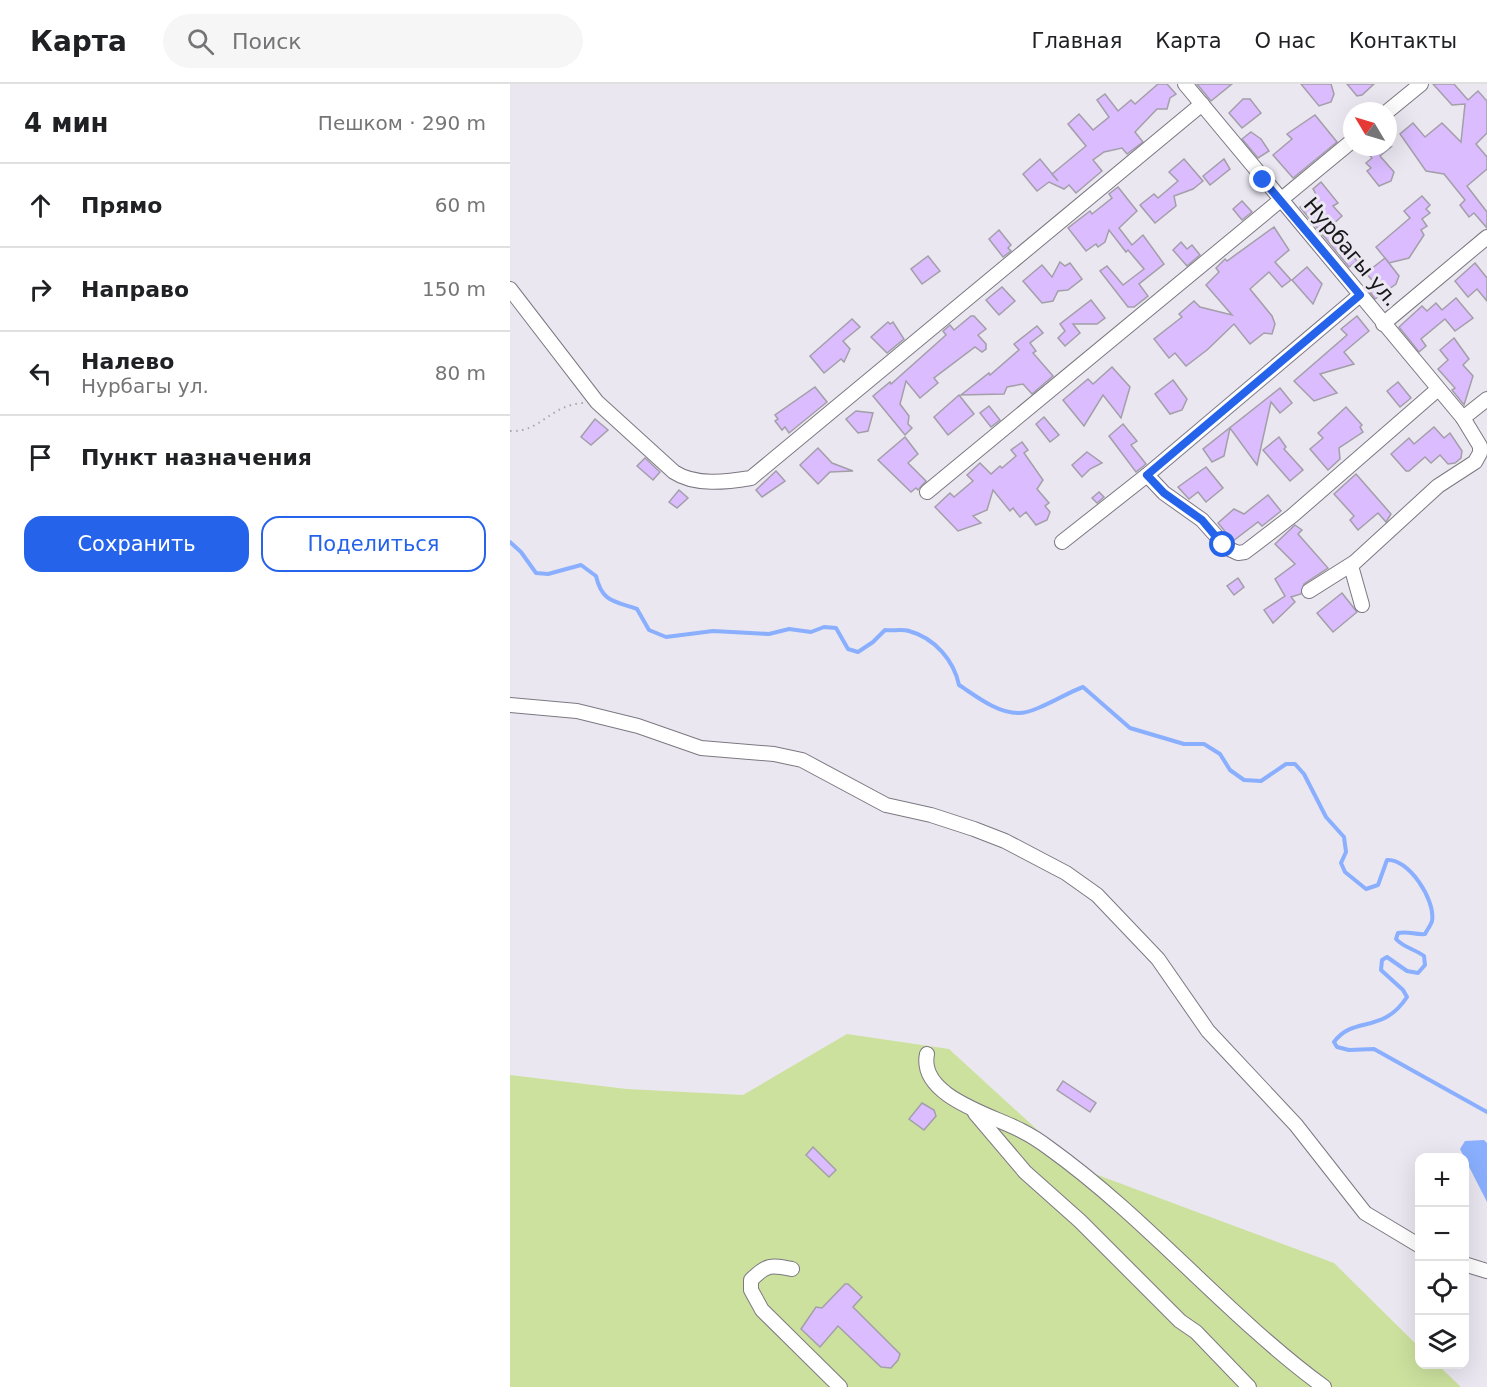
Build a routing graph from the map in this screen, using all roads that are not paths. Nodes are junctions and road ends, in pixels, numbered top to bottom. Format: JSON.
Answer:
{"nodes":[{"id":1,"x":1185,"y":84,"type":"edge"},
{"id":2,"x":1421,"y":84,"type":"edge"},
{"id":3,"x":1202,"y":104,"type":"junction"},
{"id":4,"x":1397,"y":104,"type":"edge"},
{"id":5,"x":1343,"y":148,"type":"edge"},
{"id":6,"x":1280,"y":200,"type":"junction"},
{"id":7,"x":1487,"y":237,"type":"edge"},
{"id":8,"x":510,"y":289,"type":"edge"},
{"id":9,"x":1360,"y":295,"type":"junction"},
{"id":10,"x":1383,"y":324,"type":"junction"},
{"id":11,"x":1438,"y":389,"type":"junction"},
{"id":12,"x":1487,"y":399,"type":"edge"},
{"id":13,"x":1463,"y":418,"type":"junction"},
{"id":14,"x":1147,"y":475,"type":"junction"},
{"id":15,"x":927,"y":492,"type":"dead end"},
{"id":16,"x":1062,"y":542,"type":"dead end"},
{"id":17,"x":1351,"y":566,"type":"junction"},
{"id":18,"x":1309,"y":591,"type":"dead end"},
{"id":19,"x":1362,"y":605,"type":"dead end"},
{"id":20,"x":510,"y":705,"type":"edge"},
{"id":21,"x":927,"y":1054,"type":"dead end"},
{"id":22,"x":973,"y":1111,"type":"junction"},
{"id":23,"x":1415,"y":1244,"type":"edge"},
{"id":24,"x":1469,"y":1266,"type":"edge"},
{"id":25,"x":792,"y":1269,"type":"dead end"},
{"id":26,"x":1487,"y":1271,"type":"edge"},
{"id":27,"x":840,"y":1387,"type":"edge"},
{"id":28,"x":1249,"y":1387,"type":"edge"},
{"id":29,"x":1324,"y":1387,"type":"edge"}],
"edges":[{"from":1,"to":3,"type":"street","name":"Нурбагы ул."},
{"from":2,"to":4,"type":"street"},
{"from":3,"to":6,"type":"street","name":"Нурбагы ул."},
{"from":3,"to":8,"type":"street"},
{"from":5,"to":6,"type":"street"},
{"from":6,"to":9,"type":"street","name":"Нурбагы ул."},
{"from":6,"to":15,"type":"street"},
{"from":7,"to":10,"type":"street"},
{"from":9,"to":10,"type":"street","name":"Нурбагы ул."},
{"from":9,"to":14,"type":"street"},
{"from":10,"to":11,"type":"street","name":"Нурбагы ул."},
{"from":11,"to":13,"type":"street","name":"Нурбагы ул."},
{"from":11,"to":14,"type":"street"},
{"from":12,"to":13,"type":"street"},
{"from":13,"to":17,"type":"street","name":"Нурбагы ул."},
{"from":14,"to":16,"type":"street"},
{"from":17,"to":18,"type":"street"},
{"from":17,"to":19,"type":"street"},
{"from":20,"to":23,"type":"street"},
{"from":21,"to":22,"type":"street"},
{"from":22,"to":28,"type":"street"},
{"from":22,"to":29,"type":"street"},
{"from":24,"to":26,"type":"street"},
{"from":25,"to":27,"type":"street"}]}
